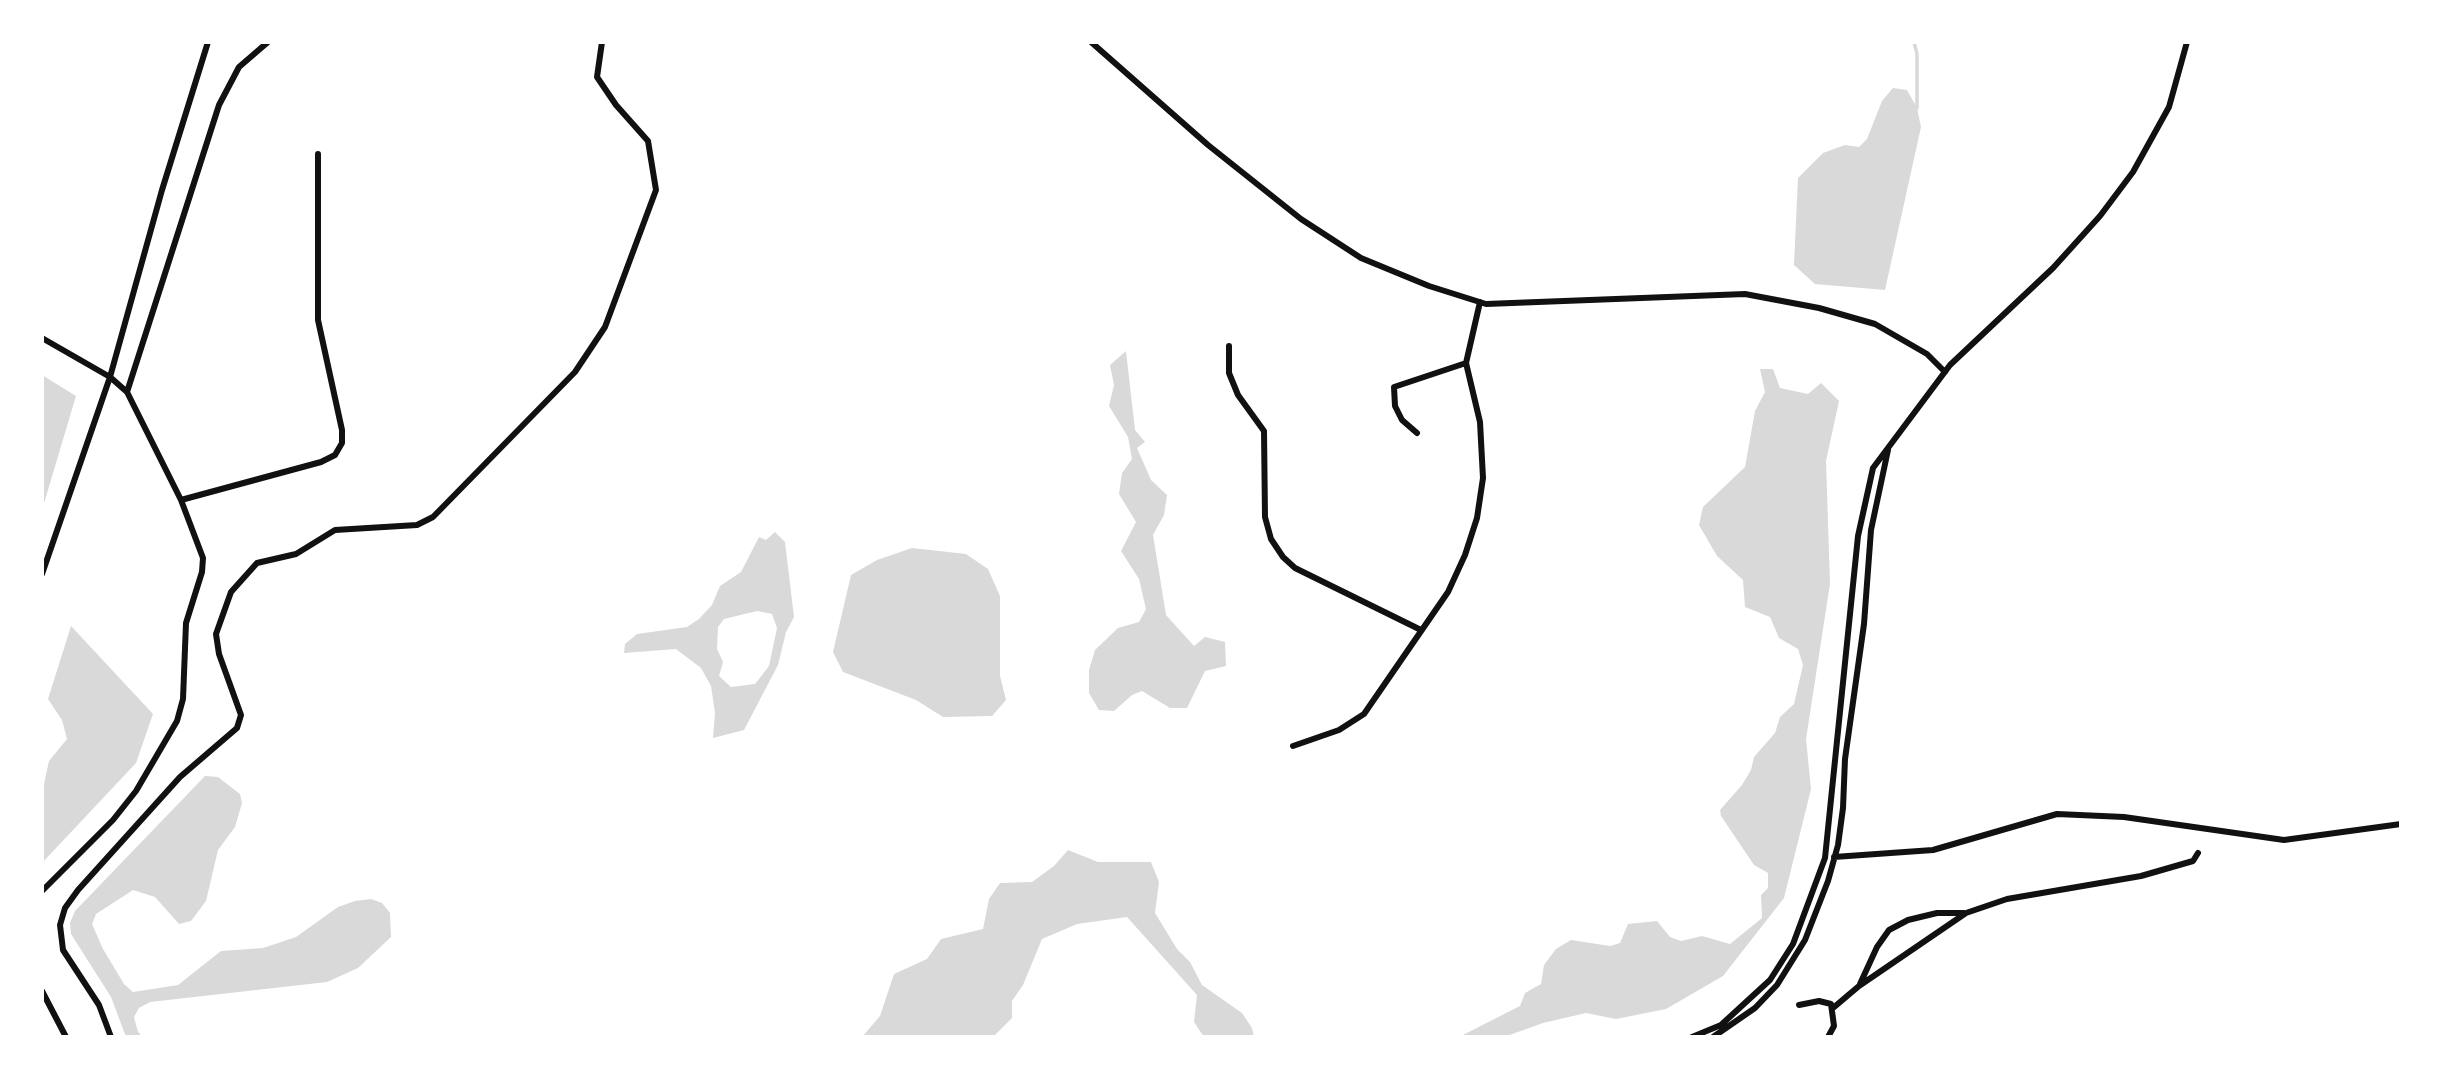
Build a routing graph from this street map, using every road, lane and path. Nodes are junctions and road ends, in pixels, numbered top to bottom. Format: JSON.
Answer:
{"nodes":[{"id":1,"x":208,"y":42,"type":"edge"},
{"id":2,"x":268,"y":42,"type":"edge"},
{"id":3,"x":602,"y":42,"type":"edge"},
{"id":4,"x":1091,"y":42,"type":"edge"},
{"id":5,"x":2188,"y":42,"type":"edge"},
{"id":6,"x":318,"y":153,"type":"dead end"},
{"id":7,"x":1480,"y":302,"type":"junction"},
{"id":8,"x":42,"y":338,"type":"edge"},
{"id":9,"x":1229,"y":346,"type":"dead end"},
{"id":10,"x":1466,"y":363,"type":"junction"},
{"id":11,"x":1945,"y":372,"type":"junction"},
{"id":12,"x":110,"y":377,"type":"junction"},
{"id":13,"x":127,"y":392,"type":"junction"},
{"id":14,"x":1417,"y":433,"type":"dead end"},
{"id":15,"x":1889,"y":449,"type":"junction"},
{"id":16,"x":181,"y":500,"type":"junction"},
{"id":17,"x":42,"y":574,"type":"edge"},
{"id":18,"x":1421,"y":630,"type":"junction"},
{"id":19,"x":1293,"y":746,"type":"dead end"},
{"id":20,"x":2401,"y":824,"type":"edge"},
{"id":21,"x":2198,"y":853,"type":"dead end"},
{"id":22,"x":1835,"y":857,"type":"junction"},
{"id":23,"x":1825,"y":858,"type":"junction"},
{"id":24,"x":42,"y":891,"type":"edge"},
{"id":25,"x":1966,"y":914,"type":"junction"},
{"id":26,"x":1859,"y":986,"type":"junction"},
{"id":27,"x":42,"y":991,"type":"edge"},
{"id":28,"x":1799,"y":1005,"type":"dead end"},
{"id":29,"x":1833,"y":1008,"type":"junction"},
{"id":30,"x":66,"y":1037,"type":"edge"},
{"id":31,"x":111,"y":1037,"type":"edge"},
{"id":32,"x":1692,"y":1037,"type":"edge"},
{"id":33,"x":1713,"y":1037,"type":"edge"},
{"id":34,"x":1828,"y":1037,"type":"edge"}],
"edges":[{"from":1,"to":12,"type":"street"},
{"from":2,"to":13,"type":"street"},
{"from":3,"to":31,"type":"street"},
{"from":4,"to":7,"type":"street"},
{"from":5,"to":11,"type":"street"},
{"from":6,"to":16,"type":"street"},
{"from":7,"to":10,"type":"street"},
{"from":7,"to":11,"type":"street"},
{"from":8,"to":12,"type":"street"},
{"from":9,"to":18,"type":"street"},
{"from":10,"to":14,"type":"street"},
{"from":10,"to":18,"type":"street"},
{"from":11,"to":15,"type":"street"},
{"from":12,"to":13,"type":"street"},
{"from":12,"to":17,"type":"street"},
{"from":13,"to":16,"type":"street"},
{"from":15,"to":22,"type":"street"},
{"from":15,"to":23,"type":"street"},
{"from":16,"to":24,"type":"street"},
{"from":18,"to":19,"type":"street"},
{"from":20,"to":22,"type":"street"},
{"from":21,"to":25,"type":"street"},
{"from":22,"to":23,"type":"street"},
{"from":22,"to":33,"type":"street"},
{"from":23,"to":32,"type":"street"},
{"from":25,"to":26,"type":"street"},
{"from":25,"to":26,"type":"street"},
{"from":26,"to":29,"type":"street"},
{"from":27,"to":30,"type":"street"},
{"from":28,"to":29,"type":"street"},
{"from":29,"to":34,"type":"street"}]}
